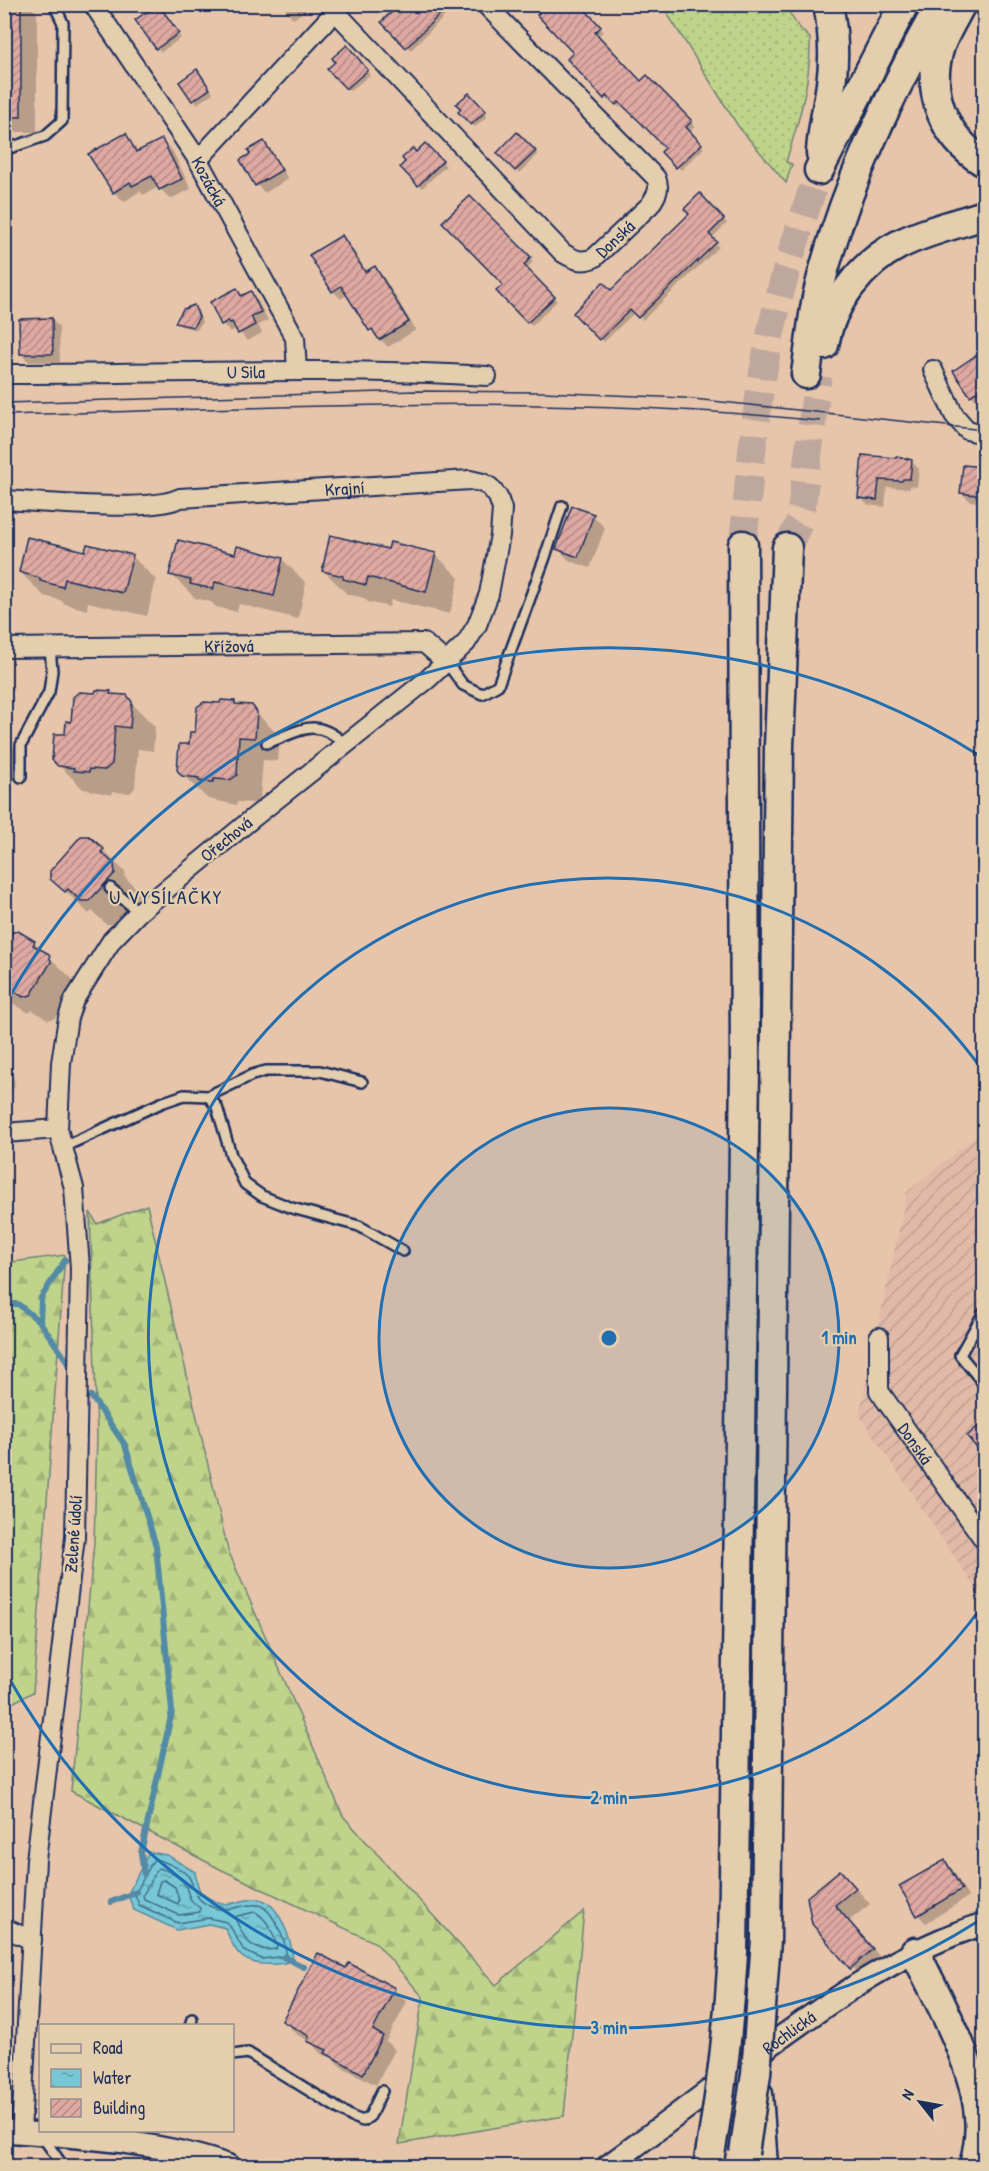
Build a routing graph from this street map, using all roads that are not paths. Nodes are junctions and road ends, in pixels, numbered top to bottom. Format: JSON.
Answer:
{"nodes":[{"id":1,"x":54,"y":4,"type":"edge"},
{"id":2,"x":93,"y":4,"type":"edge"},
{"id":3,"x":485,"y":4,"type":"edge"},
{"id":4,"x":828,"y":4,"type":"edge"},
{"id":5,"x":904,"y":4,"type":"edge"},
{"id":6,"x":941,"y":4,"type":"edge"},
{"id":7,"x":961,"y":4,"type":"edge"},
{"id":8,"x":336,"y":7,"type":"edge"},
{"id":9,"x":4,"y":150,"type":"edge"},
{"id":10,"x":198,"y":160,"type":"junction"},
{"id":11,"x":984,"y":162,"type":"edge"},
{"id":12,"x":984,"y":215,"type":"edge"},
{"id":13,"x":933,"y":370,"type":"dead end"},
{"id":14,"x":297,"y":371,"type":"junction"},
{"id":15,"x":4,"y":374,"type":"edge"},
{"id":16,"x":487,"y":376,"type":"dead end"},
{"id":17,"x":984,"y":434,"type":"edge"},
{"id":18,"x":4,"y":500,"type":"edge"},
{"id":19,"x":562,"y":506,"type":"dead end"},
{"id":20,"x":743,"y":545,"type":"tunnel mouth"},
{"id":21,"x":787,"y":548,"type":"tunnel mouth"},
{"id":22,"x":4,"y":648,"type":"edge"},
{"id":23,"x":50,"y":648,"type":"junction"},
{"id":24,"x":447,"y":663,"type":"junction"},
{"id":25,"x":267,"y":743,"type":"dead end"},
{"id":26,"x":345,"y":744,"type":"junction"},
{"id":27,"x":21,"y":777,"type":"dead end"},
{"id":28,"x":110,"y":888,"type":"dead end"},
{"id":29,"x":139,"y":912,"type":"junction"},
{"id":30,"x":362,"y":1082,"type":"dead end"},
{"id":31,"x":208,"y":1096,"type":"junction"},
{"id":32,"x":58,"y":1129,"type":"junction"},
{"id":33,"x":4,"y":1134,"type":"edge"},
{"id":34,"x":63,"y":1148,"type":"junction"},
{"id":35,"x":403,"y":1251,"type":"dead end"},
{"id":36,"x":984,"y":1312,"type":"edge"},
{"id":37,"x":879,"y":1337,"type":"dead end"},
{"id":38,"x":984,"y":1384,"type":"edge"},
{"id":39,"x":984,"y":1540,"type":"edge"},
{"id":40,"x":984,"y":1924,"type":"edge"},
{"id":41,"x":4,"y":1928,"type":"edge"},
{"id":42,"x":32,"y":1940,"type":"junction"},
{"id":43,"x":915,"y":1952,"type":"junction"},
{"id":44,"x":234,"y":2055,"type":"edge"},
{"id":45,"x":382,"y":2091,"type":"dead end"},
{"id":46,"x":22,"y":2132,"type":"edge"},
{"id":47,"x":115,"y":2136,"type":"edge"},
{"id":48,"x":150,"y":2147,"type":"junction"},
{"id":49,"x":749,"y":2162,"type":"edge"},
{"id":50,"x":63,"y":2166,"type":"edge"},
{"id":51,"x":206,"y":2166,"type":"edge"},
{"id":52,"x":229,"y":2166,"type":"edge"},
{"id":53,"x":608,"y":2166,"type":"edge"},
{"id":54,"x":708,"y":2166,"type":"edge"},
{"id":55,"x":974,"y":2166,"type":"edge"}],
"edges":[{"from":1,"to":9,"type":"lane"},
{"from":2,"to":10,"type":"street","name":"Kozácká"},
{"from":3,"to":8,"type":"street","name":"Donská"},
{"from":4,"to":5,"type":"highway"},
{"from":6,"to":12,"type":"highway"},
{"from":7,"to":11,"type":"highway"},
{"from":8,"to":10,"type":"street","name":"Donská"},
{"from":10,"to":14,"type":"street","name":"Kozácká"},
{"from":13,"to":17,"type":"street"},
{"from":14,"to":15,"type":"street","name":"U Sila"},
{"from":14,"to":16,"type":"street","name":"U Sila"},
{"from":18,"to":24,"type":"street","name":"Krajní"},
{"from":19,"to":24,"type":"lane"},
{"from":20,"to":54,"type":"highway","bridge":true},
{"from":21,"to":49,"type":"highway","bridge":true},
{"from":22,"to":23,"type":"street","name":"Křížová"},
{"from":23,"to":24,"type":"street","name":"Křížová"},
{"from":23,"to":27,"type":"lane"},
{"from":24,"to":26,"type":"street","name":"Ořechová"},
{"from":25,"to":26,"type":"lane"},
{"from":26,"to":29,"type":"street","name":"Ořechová"},
{"from":28,"to":29,"type":"lane"},
{"from":29,"to":32,"type":"street","name":"Ořechová"},
{"from":30,"to":31,"type":"lane"},
{"from":31,"to":34,"type":"lane"},
{"from":31,"to":35,"type":"lane"},
{"from":32,"to":33,"type":"street"},
{"from":32,"to":34,"type":"street","name":"Zelené údolí"},
{"from":34,"to":42,"type":"street","name":"Zelené údolí"},
{"from":36,"to":38,"type":"lane"},
{"from":37,"to":39,"type":"street","name":"Donská"},
{"from":40,"to":43,"type":"street","name":"Rochlická"},
{"from":41,"to":42,"type":"street"},
{"from":42,"to":46,"type":"street","name":"Zelené údolí"},
{"from":43,"to":53,"type":"street","name":"Rochlická"},
{"from":43,"to":55,"type":"highway"},
{"from":44,"to":45,"type":"lane"},
{"from":46,"to":47,"type":"street"},
{"from":46,"to":50,"type":"lane"},
{"from":47,"to":48,"type":"street"},
{"from":48,"to":51,"type":"street"},
{"from":48,"to":52,"type":"street"}]}
